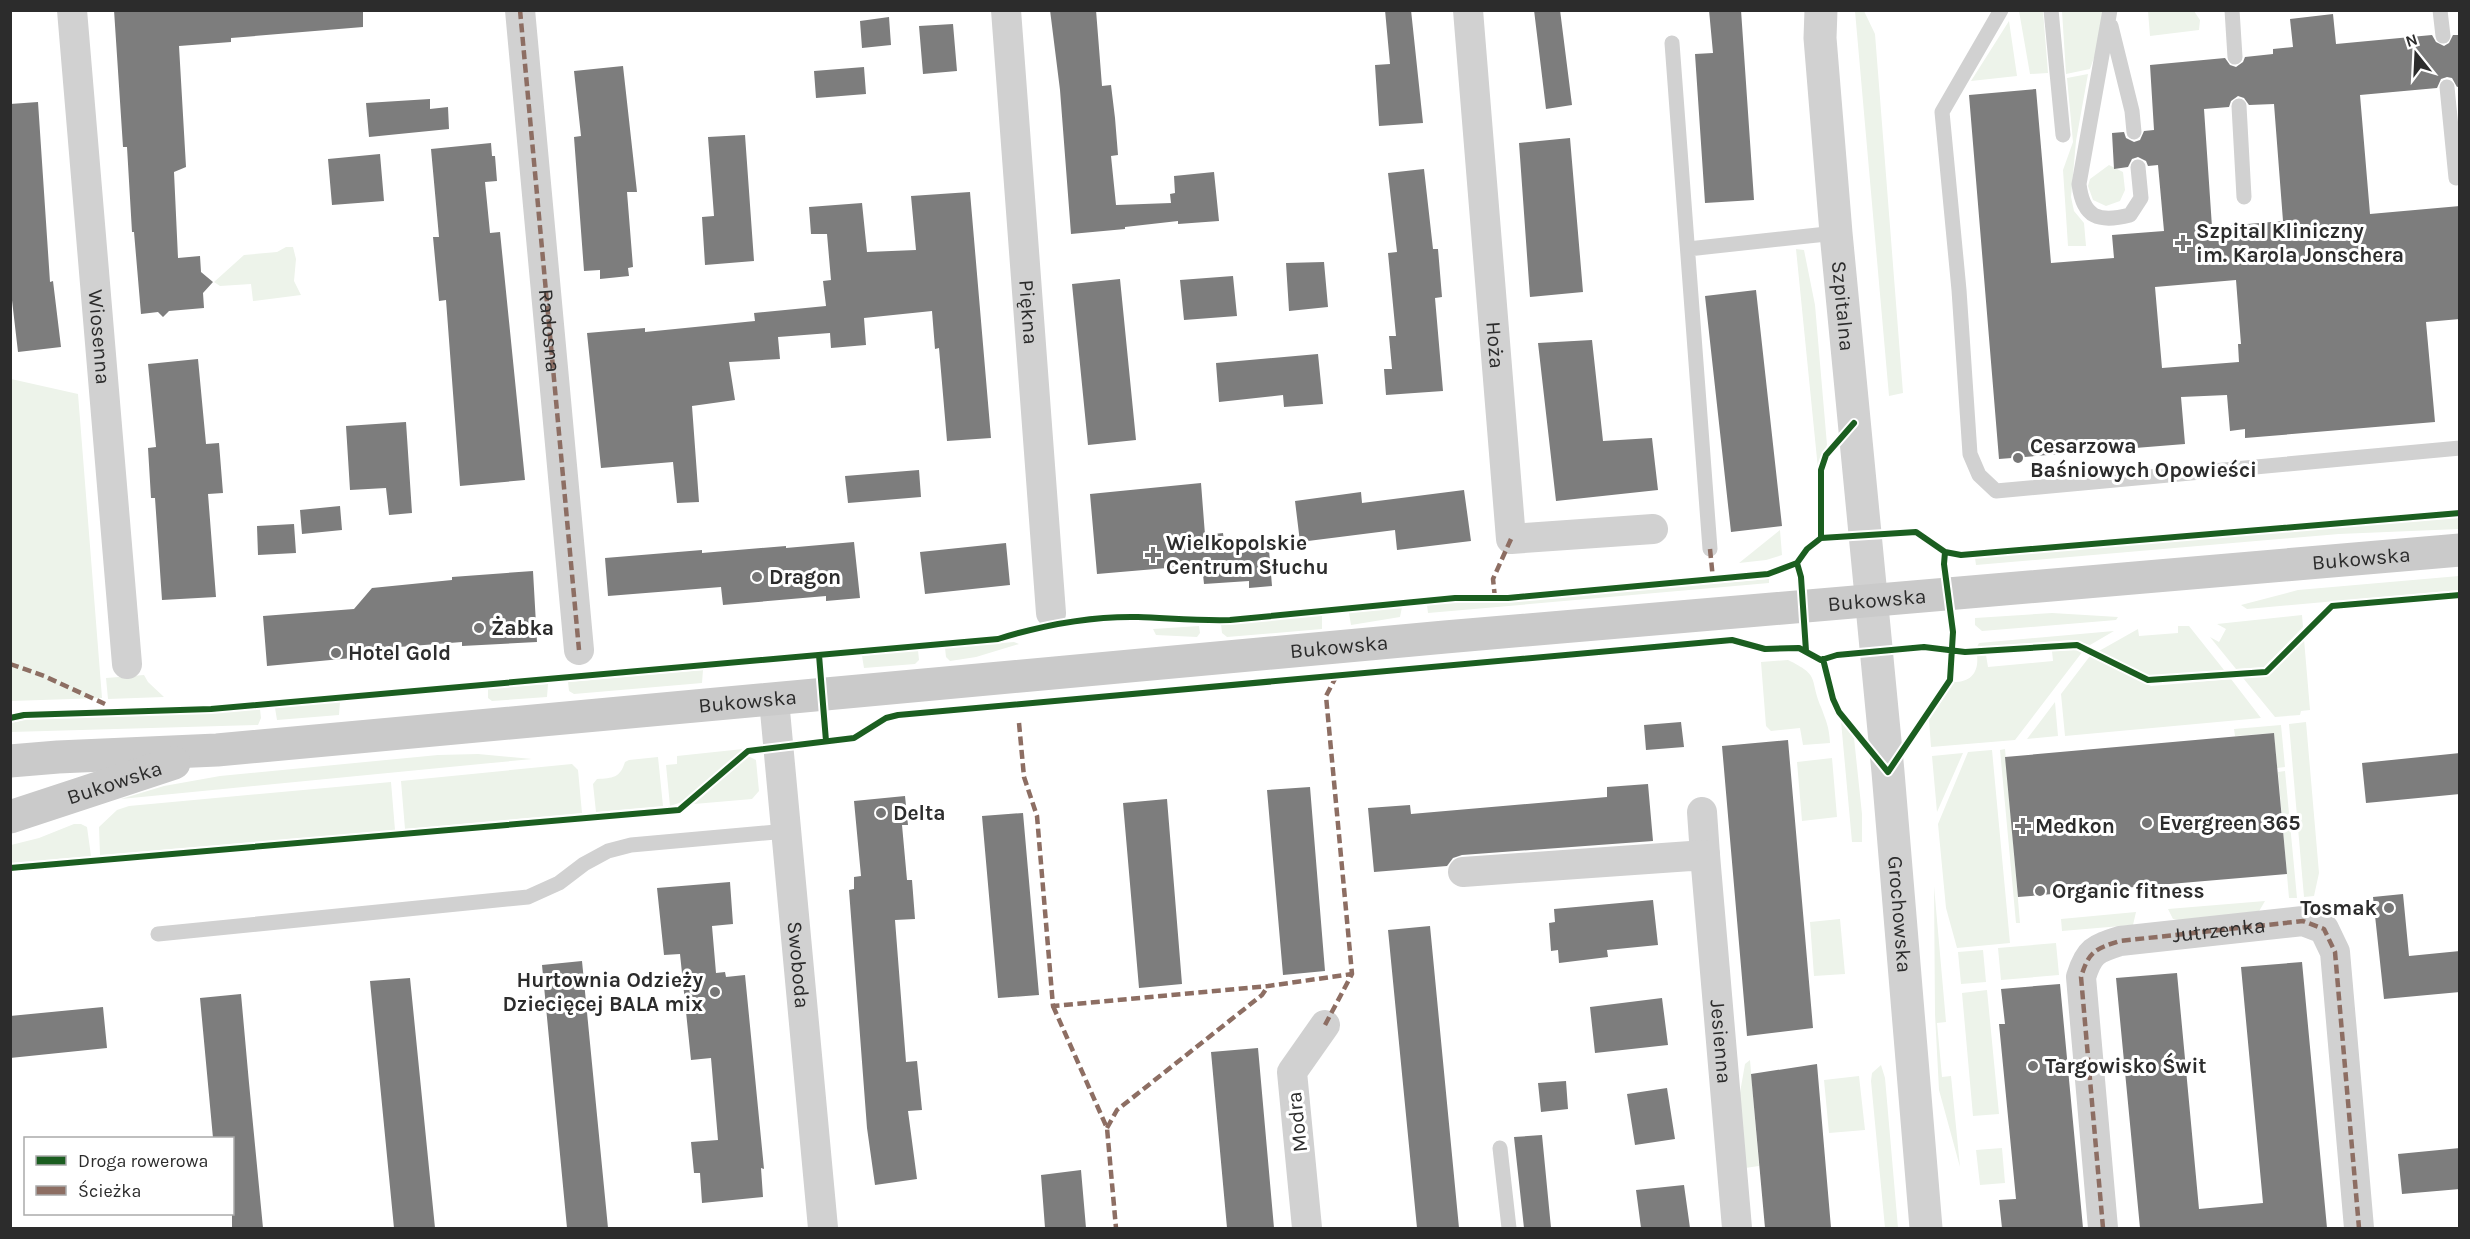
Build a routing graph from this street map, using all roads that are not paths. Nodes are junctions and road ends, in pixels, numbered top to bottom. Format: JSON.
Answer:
{"nodes":[{"id":1,"x":72,"y":10,"type":"edge"},
{"id":2,"x":520,"y":10,"type":"edge"},
{"id":3,"x":1006,"y":10,"type":"edge"},
{"id":4,"x":1468,"y":10,"type":"edge"},
{"id":5,"x":1821,"y":10,"type":"edge"},
{"id":6,"x":2001,"y":10,"type":"edge"},
{"id":7,"x":2051,"y":10,"type":"edge"},
{"id":8,"x":2232,"y":10,"type":"edge"},
{"id":9,"x":2440,"y":10,"type":"edge"},
{"id":10,"x":2110,"y":15,"type":"edge"},
{"id":11,"x":2443,"y":36,"type":"dead end"},
{"id":12,"x":1672,"y":43,"type":"dead end"},
{"id":13,"x":2235,"y":57,"type":"dead end"},
{"id":14,"x":2447,"y":87,"type":"dead end"},
{"id":15,"x":2239,"y":106,"type":"dead end"},
{"id":16,"x":2134,"y":132,"type":"dead end"},
{"id":17,"x":2063,"y":135,"type":"dead end"},
{"id":18,"x":2138,"y":166,"type":"dead end"},
{"id":19,"x":2456,"y":178,"type":"dead end"},
{"id":20,"x":2244,"y":197,"type":"dead end"},
{"id":21,"x":1836,"y":233,"type":"junction"},
{"id":22,"x":1688,"y":249,"type":"junction"},
{"id":23,"x":2460,"y":448,"type":"edge"},
{"id":24,"x":1653,"y":528,"type":"dead end"},
{"id":25,"x":1710,"y":549,"type":"dead end"},
{"id":26,"x":2460,"y":550,"type":"edge"},
{"id":27,"x":1872,"y":601,"type":"junction"},
{"id":28,"x":1051,"y":613,"type":"dead end"},
{"id":29,"x":579,"y":651,"type":"dead end"},
{"id":30,"x":127,"y":664,"type":"dead end"},
{"id":31,"x":774,"y":700,"type":"junction"},
{"id":32,"x":217,"y":750,"type":"junction"},
{"id":33,"x":10,"y":761,"type":"edge"},
{"id":34,"x":1702,"y":812,"type":"dead end"},
{"id":35,"x":10,"y":817,"type":"edge"},
{"id":36,"x":787,"y":831,"type":"junction"},
{"id":37,"x":1705,"y":855,"type":"junction"},
{"id":38,"x":1463,"y":872,"type":"dead end"},
{"id":39,"x":158,"y":934,"type":"dead end"},
{"id":40,"x":1325,"y":1025,"type":"dead end"},
{"id":41,"x":1500,"y":1148,"type":"dead end"},
{"id":42,"x":823,"y":1228,"type":"edge"},
{"id":43,"x":1308,"y":1228,"type":"edge"},
{"id":44,"x":1509,"y":1228,"type":"edge"},
{"id":45,"x":1737,"y":1228,"type":"edge"},
{"id":46,"x":1926,"y":1228,"type":"edge"},
{"id":47,"x":2103,"y":1228,"type":"edge"},
{"id":48,"x":2359,"y":1228,"type":"edge"}],
"edges":[{"from":1,"to":30,"type":"street","name":"Wiosenna"},
{"from":2,"to":29,"type":"street","name":"Radosna"},
{"from":3,"to":28,"type":"street","name":"Piękna"},
{"from":4,"to":24,"type":"street","name":"Hoża"},
{"from":5,"to":21,"type":"street","name":"Szpitalna"},
{"from":6,"to":23,"type":"lane"},
{"from":7,"to":17,"type":"lane"},
{"from":8,"to":13,"type":"lane"},
{"from":9,"to":11,"type":"lane"},
{"from":10,"to":16,"type":"lane"},
{"from":10,"to":18,"type":"lane"},
{"from":12,"to":22,"type":"lane"},
{"from":14,"to":19,"type":"lane"},
{"from":15,"to":20,"type":"lane"},
{"from":21,"to":22,"type":"lane"},
{"from":21,"to":27,"type":"street","name":"Szpitalna"},
{"from":22,"to":25,"type":"lane"},
{"from":26,"to":27,"type":"main road","name":"Bukowska"},
{"from":27,"to":31,"type":"main road","name":"Bukowska"},
{"from":27,"to":46,"type":"street","name":"Grochowska"},
{"from":31,"to":32,"type":"main road","name":"Bukowska"},
{"from":31,"to":36,"type":"street","name":"Swoboda"},
{"from":32,"to":33,"type":"main road","name":"Bukowska"},
{"from":32,"to":35,"type":"main road","name":"Bukowska"},
{"from":34,"to":37,"type":"street","name":"Jesienna"},
{"from":36,"to":39,"type":"lane"},
{"from":36,"to":42,"type":"street","name":"Swoboda"},
{"from":37,"to":38,"type":"street"},
{"from":37,"to":45,"type":"street","name":"Jesienna"},
{"from":40,"to":43,"type":"street","name":"Modra"},
{"from":41,"to":44,"type":"lane"},
{"from":47,"to":48,"type":"street","name":"Jutrzenka"}]}
